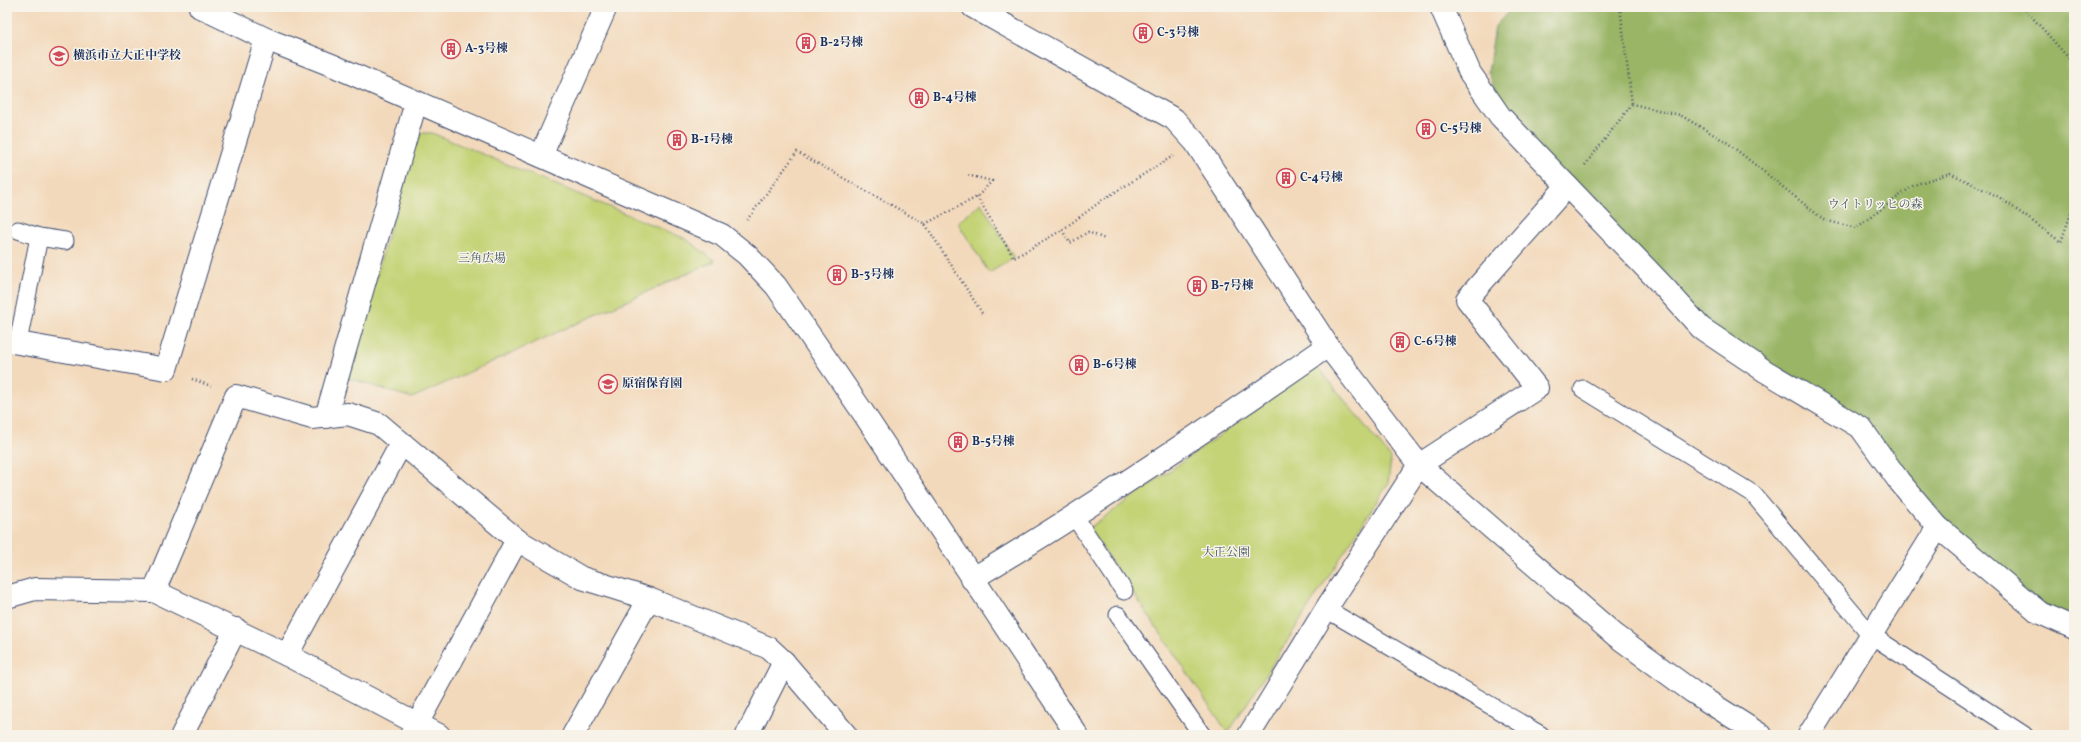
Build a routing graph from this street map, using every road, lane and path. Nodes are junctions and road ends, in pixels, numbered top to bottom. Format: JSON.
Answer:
{"nodes":[{"id":1,"x":200,"y":7,"type":"edge"},
{"id":2,"x":606,"y":7,"type":"edge"},
{"id":3,"x":973,"y":7,"type":"edge"},
{"id":4,"x":1441,"y":7,"type":"edge"},
{"id":5,"x":1620,"y":7,"type":"edge"},
{"id":6,"x":2023,"y":7,"type":"edge"},
{"id":7,"x":266,"y":38,"type":"junction"},
{"id":8,"x":2074,"y":64,"type":"edge"},
{"id":9,"x":416,"y":102,"type":"junction"},
{"id":10,"x":1632,"y":104,"type":"junction"},
{"id":11,"x":1195,"y":142,"type":"junction"},
{"id":12,"x":540,"y":156,"type":"junction"},
{"id":13,"x":967,"y":175,"type":"dead end"},
{"id":14,"x":1567,"y":186,"type":"junction"},
{"id":15,"x":977,"y":197,"type":"junction"},
{"id":16,"x":2074,"y":205,"type":"edge"},
{"id":17,"x":925,"y":224,"type":"junction"},
{"id":18,"x":18,"y":230,"type":"dead end"},
{"id":19,"x":1062,"y":230,"type":"junction"},
{"id":20,"x":39,"y":237,"type":"junction"},
{"id":21,"x":1105,"y":239,"type":"dead end"},
{"id":22,"x":65,"y":240,"type":"dead end"},
{"id":23,"x":731,"y":242,"type":"junction"},
{"id":24,"x":982,"y":313,"type":"dead end"},
{"id":25,"x":12,"y":341,"type":"edge"},
{"id":26,"x":1328,"y":346,"type":"junction"},
{"id":27,"x":166,"y":369,"type":"junction"},
{"id":28,"x":1583,"y":389,"type":"dead end"},
{"id":29,"x":236,"y":396,"type":"junction"},
{"id":30,"x":326,"y":416,"type":"junction"},
{"id":31,"x":401,"y":444,"type":"junction"},
{"id":32,"x":1419,"y":465,"type":"junction"},
{"id":33,"x":1075,"y":517,"type":"junction"},
{"id":34,"x":1938,"y":526,"type":"junction"},
{"id":35,"x":517,"y":540,"type":"junction"},
{"id":36,"x":972,"y":579,"type":"junction"},
{"id":37,"x":154,"y":591,"type":"junction"},
{"id":38,"x":1124,"y":591,"type":"dead end"},
{"id":39,"x":7,"y":597,"type":"edge"},
{"id":40,"x":649,"y":599,"type":"junction"},
{"id":41,"x":1326,"y":609,"type":"junction"},
{"id":42,"x":1118,"y":615,"type":"dead end"},
{"id":43,"x":2074,"y":628,"type":"edge"},
{"id":44,"x":236,"y":629,"type":"junction"},
{"id":45,"x":1871,"y":635,"type":"junction"},
{"id":46,"x":287,"y":655,"type":"junction"},
{"id":47,"x":784,"y":662,"type":"junction"},
{"id":48,"x":414,"y":729,"type":"edge"},
{"id":49,"x":182,"y":735,"type":"edge"},
{"id":50,"x":439,"y":735,"type":"edge"},
{"id":51,"x":573,"y":735,"type":"edge"},
{"id":52,"x":747,"y":735,"type":"edge"},
{"id":53,"x":846,"y":735,"type":"edge"},
{"id":54,"x":1077,"y":735,"type":"edge"},
{"id":55,"x":1202,"y":735,"type":"edge"},
{"id":56,"x":1249,"y":735,"type":"edge"},
{"id":57,"x":1541,"y":735,"type":"edge"},
{"id":58,"x":1760,"y":735,"type":"edge"},
{"id":59,"x":1809,"y":735,"type":"edge"},
{"id":60,"x":2024,"y":735,"type":"edge"}],
"edges":[{"from":1,"to":7,"type":"street"},
{"from":2,"to":12,"type":"street"},
{"from":3,"to":11,"type":"street"},
{"from":4,"to":14,"type":"street"},
{"from":5,"to":10,"type":"path"},
{"from":6,"to":8,"type":"path"},
{"from":7,"to":9,"type":"street"},
{"from":7,"to":27,"type":"street"},
{"from":9,"to":12,"type":"street"},
{"from":9,"to":30,"type":"street"},
{"from":10,"to":14,"type":"path"},
{"from":10,"to":16,"type":"path"},
{"from":11,"to":19,"type":"path"},
{"from":11,"to":26,"type":"street"},
{"from":12,"to":23,"type":"street"},
{"from":13,"to":15,"type":"path"},
{"from":14,"to":32,"type":"street"},
{"from":14,"to":34,"type":"street"},
{"from":15,"to":17,"type":"path"},
{"from":15,"to":19,"type":"path"},
{"from":17,"to":23,"type":"path"},
{"from":17,"to":24,"type":"path"},
{"from":18,"to":20,"type":"lane"},
{"from":19,"to":21,"type":"path"},
{"from":20,"to":22,"type":"lane"},
{"from":20,"to":25,"type":"lane"},
{"from":23,"to":36,"type":"street"},
{"from":25,"to":27,"type":"street"},
{"from":26,"to":32,"type":"street"},
{"from":26,"to":33,"type":"street"},
{"from":27,"to":29,"type":"path"},
{"from":28,"to":45,"type":"lane"},
{"from":29,"to":30,"type":"street"},
{"from":29,"to":37,"type":"street"},
{"from":30,"to":31,"type":"street"},
{"from":31,"to":35,"type":"street"},
{"from":31,"to":46,"type":"street"},
{"from":32,"to":41,"type":"street"},
{"from":32,"to":58,"type":"street"},
{"from":33,"to":36,"type":"street"},
{"from":33,"to":38,"type":"lane"},
{"from":34,"to":43,"type":"street"},
{"from":34,"to":45,"type":"street"},
{"from":35,"to":40,"type":"street"},
{"from":35,"to":48,"type":"street"},
{"from":36,"to":54,"type":"street"},
{"from":37,"to":39,"type":"street"},
{"from":37,"to":44,"type":"street"},
{"from":40,"to":47,"type":"street"},
{"from":40,"to":51,"type":"street"},
{"from":41,"to":56,"type":"street"},
{"from":41,"to":57,"type":"lane"},
{"from":42,"to":55,"type":"lane"},
{"from":44,"to":46,"type":"street"},
{"from":44,"to":49,"type":"street"},
{"from":45,"to":59,"type":"street"},
{"from":45,"to":60,"type":"lane"},
{"from":46,"to":48,"type":"street"},
{"from":47,"to":52,"type":"street"},
{"from":47,"to":53,"type":"street"},
{"from":48,"to":50,"type":"street"}]}
